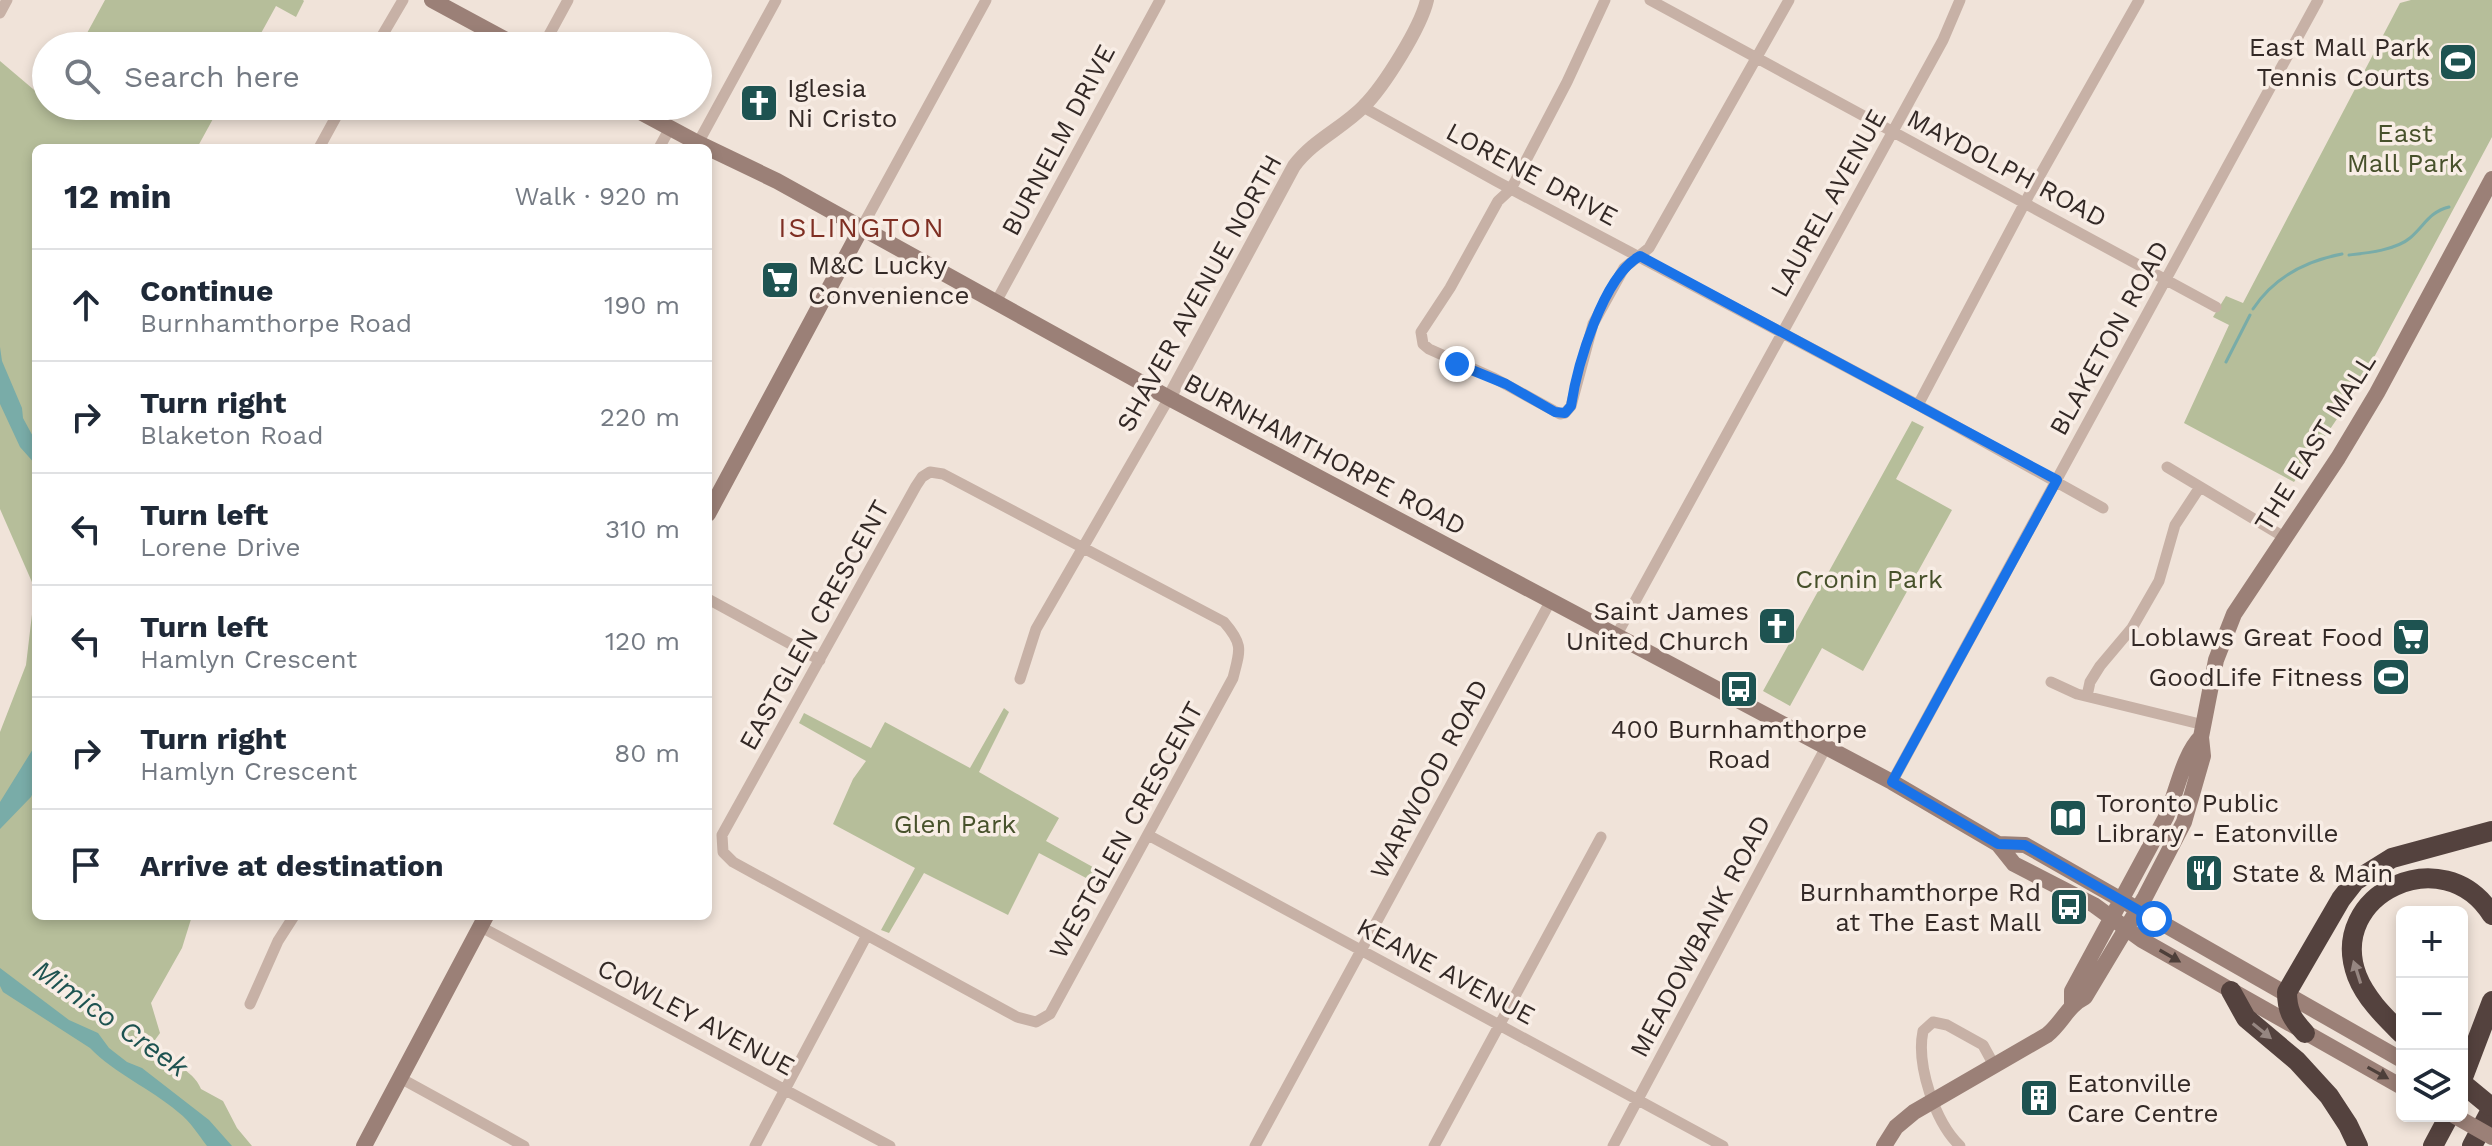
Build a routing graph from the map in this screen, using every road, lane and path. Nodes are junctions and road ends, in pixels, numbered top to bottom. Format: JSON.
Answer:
{"nodes":[{"id":1,"x":7,"y":0,"type":"edge"},
{"id":2,"x":403,"y":0,"type":"edge"},
{"id":3,"x":432,"y":0,"type":"edge"},
{"id":4,"x":568,"y":0,"type":"edge"},
{"id":5,"x":776,"y":0,"type":"edge"},
{"id":6,"x":986,"y":0,"type":"edge"},
{"id":7,"x":1160,"y":0,"type":"edge"},
{"id":8,"x":1427,"y":0,"type":"edge"},
{"id":9,"x":1605,"y":0,"type":"edge"},
{"id":10,"x":1650,"y":0,"type":"edge"},
{"id":11,"x":1789,"y":0,"type":"edge"},
{"id":12,"x":1960,"y":0,"type":"edge"},
{"id":13,"x":2139,"y":0,"type":"edge"},
{"id":14,"x":2318,"y":0,"type":"edge"},
{"id":15,"x":0,"y":13,"type":"edge"},
{"id":16,"x":384,"y":32,"type":"edge"},
{"id":17,"x":491,"y":32,"type":"edge"},
{"id":18,"x":551,"y":32,"type":"edge"},
{"id":19,"x":1758,"y":59,"type":"junction"},
{"id":20,"x":1363,"y":107,"type":"junction"},
{"id":21,"x":712,"y":117,"type":"edge"},
{"id":22,"x":334,"y":120,"type":"edge"},
{"id":23,"x":655,"y":120,"type":"edge"},
{"id":24,"x":711,"y":120,"type":"edge"},
{"id":25,"x":670,"y":128,"type":"junction"},
{"id":26,"x":1891,"y":130,"type":"junction"},
{"id":27,"x":698,"y":143,"type":"joint"},
{"id":28,"x":321,"y":144,"type":"edge"},
{"id":29,"x":661,"y":144,"type":"edge"},
{"id":30,"x":712,"y":150,"type":"edge"},
{"id":31,"x":2492,"y":179,"type":"edge"},
{"id":32,"x":1511,"y":189,"type":"junction"},
{"id":33,"x":2025,"y":202,"type":"junction"},
{"id":34,"x":862,"y":227,"type":"junction"},
{"id":35,"x":1640,"y":256,"type":"junction"},
{"id":36,"x":2167,"y":279,"type":"junction"},
{"id":37,"x":996,"y":302,"type":"junction"},
{"id":38,"x":2216,"y":307,"type":"dead end"},
{"id":39,"x":1782,"y":334,"type":"junction"},
{"id":40,"x":1169,"y":398,"type":"junction"},
{"id":41,"x":1918,"y":405,"type":"junction"},
{"id":42,"x":2167,"y":467,"type":"dead end"},
{"id":43,"x":2057,"y":480,"type":"junction"},
{"id":44,"x":2200,"y":487,"type":"junction"},
{"id":45,"x":712,"y":507,"type":"edge"},
{"id":46,"x":2103,"y":508,"type":"dead end"},
{"id":47,"x":2284,"y":537,"type":"junction"},
{"id":48,"x":1085,"y":546,"type":"junction"},
{"id":49,"x":712,"y":601,"type":"edge"},
{"id":50,"x":1550,"y":602,"type":"junction"},
{"id":51,"x":1616,"y":636,"type":"junction"},
{"id":52,"x":820,"y":660,"type":"junction"},
{"id":53,"x":1020,"y":679,"type":"dead end"},
{"id":54,"x":2051,"y":682,"type":"dead end"},
{"id":55,"x":2087,"y":696,"type":"junction"},
{"id":56,"x":2202,"y":731,"type":"junction"},
{"id":57,"x":1826,"y":747,"type":"junction"},
{"id":58,"x":1892,"y":782,"type":"junction"},
{"id":59,"x":2492,"y":831,"type":"edge"},
{"id":60,"x":1148,"y":835,"type":"junction"},
{"id":61,"x":1601,"y":837,"type":"dead end"},
{"id":62,"x":1998,"y":844,"type":"junction"},
{"id":63,"x":2120,"y":899,"type":"junction"},
{"id":64,"x":2137,"y":909,"type":"junction"},
{"id":65,"x":2492,"y":915,"type":"edge"},
{"id":66,"x":291,"y":920,"type":"edge"},
{"id":67,"x":483,"y":921,"type":"edge"},
{"id":68,"x":2118,"y":924,"type":"junction"},
{"id":69,"x":867,"y":935,"type":"junction"},
{"id":70,"x":1362,"y":950,"type":"junction"},
{"id":71,"x":2231,"y":991,"type":"junction"},
{"id":72,"x":2287,"y":992,"type":"junction"},
{"id":73,"x":2492,"y":1001,"type":"edge"},
{"id":74,"x":250,"y":1004,"type":"dead end"},
{"id":75,"x":1501,"y":1025,"type":"junction"},
{"id":76,"x":2396,"y":1028,"type":"edge"},
{"id":77,"x":2305,"y":1033,"type":"junction"},
{"id":78,"x":2492,"y":1042,"type":"edge"},
{"id":79,"x":2396,"y":1056,"type":"edge"},
{"id":80,"x":2468,"y":1065,"type":"edge"},
{"id":81,"x":1995,"y":1067,"type":"junction"},
{"id":82,"x":402,"y":1079,"type":"junction"},
{"id":83,"x":2468,"y":1083,"type":"edge"},
{"id":84,"x":2396,"y":1084,"type":"edge"},
{"id":85,"x":2468,"y":1086,"type":"edge"},
{"id":86,"x":786,"y":1090,"type":"junction"},
{"id":87,"x":2468,"y":1096,"type":"edge"},
{"id":88,"x":1638,"y":1099,"type":"junction"},
{"id":89,"x":1931,"y":1102,"type":"junction"},
{"id":90,"x":2491,"y":1107,"type":"edge"},
{"id":91,"x":2447,"y":1122,"type":"edge"},
{"id":92,"x":2458,"y":1122,"type":"edge"},
{"id":93,"x":2492,"y":1137,"type":"edge"},
{"id":94,"x":364,"y":1146,"type":"edge"},
{"id":95,"x":524,"y":1146,"type":"edge"},
{"id":96,"x":755,"y":1146,"type":"edge"},
{"id":97,"x":890,"y":1146,"type":"edge"},
{"id":98,"x":1255,"y":1146,"type":"edge"},
{"id":99,"x":1434,"y":1146,"type":"edge"},
{"id":100,"x":1613,"y":1146,"type":"edge"},
{"id":101,"x":1723,"y":1146,"type":"edge"},
{"id":102,"x":1884,"y":1146,"type":"edge"},
{"id":103,"x":1960,"y":1146,"type":"edge"},
{"id":104,"x":2358,"y":1146,"type":"edge"},
{"id":105,"x":2433,"y":1146,"type":"edge"},
{"id":106,"x":2472,"y":1146,"type":"edge"}],
"edges":[{"from":1,"to":15,"type":"street"},
{"from":2,"to":16,"type":"street"},
{"from":3,"to":17,"type":"main road"},
{"from":4,"to":18,"type":"street"},
{"from":5,"to":21,"type":"street"},
{"from":6,"to":34,"type":"street"},
{"from":7,"to":37,"type":"street","name":"BURNELM DRIVE"},
{"from":8,"to":20,"type":"street","name":"SHAVER AVENUE NORTH"},
{"from":9,"to":32,"type":"street"},
{"from":10,"to":19,"type":"street","name":"MAYDOLPH ROAD"},
{"from":11,"to":19,"type":"street"},
{"from":12,"to":26,"type":"street","name":"LAUREL AVENUE"},
{"from":13,"to":33,"type":"street"},
{"from":14,"to":36,"type":"street","name":"BLAKETON ROAD"},
{"from":19,"to":26,"type":"street","name":"MAYDOLPH ROAD"},
{"from":19,"to":35,"type":"street"},
{"from":20,"to":32,"type":"street","name":"LORENE DRIVE"},
{"from":20,"to":40,"type":"street","name":"SHAVER AVENUE NORTH"},
{"from":22,"to":28,"type":"street"},
{"from":23,"to":25,"type":"main road","name":"BURNHAMTHORPE ROAD"},
{"from":24,"to":27,"type":"street"},
{"from":25,"to":27,"type":"main road","name":"BURNHAMTHORPE ROAD"},
{"from":25,"to":29,"type":"street"},
{"from":26,"to":33,"type":"street","name":"MAYDOLPH ROAD"},
{"from":26,"to":39,"type":"street","name":"LAUREL AVENUE"},
{"from":30,"to":34,"type":"main road","name":"BURNHAMTHORPE ROAD"},
{"from":31,"to":47,"type":"main road","name":"THE EAST MALL"},
{"from":32,"to":35,"type":"street","name":"LORENE DRIVE"},
{"from":32,"to":35,"type":"street"},
{"from":33,"to":36,"type":"street","name":"MAYDOLPH ROAD"},
{"from":33,"to":41,"type":"street"},
{"from":34,"to":37,"type":"main road","name":"BURNHAMTHORPE ROAD"},
{"from":34,"to":45,"type":"main road"},
{"from":35,"to":39,"type":"street","name":"LORENE DRIVE"},
{"from":36,"to":38,"type":"street","name":"MAYDOLPH ROAD"},
{"from":36,"to":43,"type":"street","name":"BLAKETON ROAD"},
{"from":37,"to":40,"type":"main road","name":"BURNHAMTHORPE ROAD"},
{"from":39,"to":41,"type":"street","name":"LORENE DRIVE"},
{"from":39,"to":51,"type":"street","name":"LAUREL AVENUE"},
{"from":40,"to":48,"type":"street","name":"SHAVER AVENUE NORTH"},
{"from":40,"to":50,"type":"main road","name":"BURNHAMTHORPE ROAD"},
{"from":41,"to":43,"type":"street","name":"LORENE DRIVE"},
{"from":42,"to":44,"type":"street"},
{"from":43,"to":46,"type":"street","name":"LORENE DRIVE"},
{"from":43,"to":58,"type":"street","name":"BLAKETON ROAD"},
{"from":44,"to":47,"type":"street"},
{"from":44,"to":55,"type":"street"},
{"from":47,"to":56,"type":"main road","name":"THE EAST MALL"},
{"from":48,"to":52,"type":"street","name":"EASTGLEN CRESCENT"},
{"from":48,"to":53,"type":"street","name":"SHAVER AVENUE NORTH"},
{"from":48,"to":60,"type":"street","name":"WESTGLEN CRESCENT"},
{"from":49,"to":52,"type":"street"},
{"from":50,"to":51,"type":"main road","name":"BURNHAMTHORPE ROAD"},
{"from":50,"to":70,"type":"street","name":"WARWOOD ROAD"},
{"from":51,"to":57,"type":"main road","name":"BURNHAMTHORPE ROAD"},
{"from":52,"to":69,"type":"street","name":"EASTGLEN CRESCENT"},
{"from":54,"to":55,"type":"street"},
{"from":55,"to":56,"type":"street"},
{"from":56,"to":63,"type":"main road","name":"THE EAST MALL"},
{"from":56,"to":64,"type":"main road","name":"THE EAST MALL"},
{"from":57,"to":58,"type":"main road","name":"BURNHAMTHORPE ROAD"},
{"from":57,"to":88,"type":"street","name":"MEADOWBANK ROAD"},
{"from":58,"to":62,"type":"main road","name":"BURNHAMTHORPE ROAD"},
{"from":59,"to":72,"type":"highway"},
{"from":60,"to":69,"type":"street","name":"WESTGLEN CRESCENT"},
{"from":60,"to":70,"type":"street","name":"KEANE AVENUE"},
{"from":61,"to":75,"type":"street"},
{"from":62,"to":63,"type":"main road","name":"BURNHAMTHORPE ROAD"},
{"from":62,"to":68,"type":"main road","name":"BURNHAMTHORPE ROAD"},
{"from":63,"to":64,"type":"main road","name":"BURNHAMTHORPE ROAD"},
{"from":63,"to":68,"type":"main road","name":"THE EAST MALL"},
{"from":64,"to":68,"type":"main road","name":"THE EAST MALL"},
{"from":64,"to":72,"type":"main road","name":"BURNHAMTHORPE ROAD"},
{"from":76,"to":65,"type":"highway","one_way":true},
{"from":66,"to":74,"type":"street"},
{"from":67,"to":82,"type":"main road"},
{"from":67,"to":86,"type":"street","name":"COWLEY AVENUE"},
{"from":68,"to":71,"type":"main road","name":"BURNHAMTHORPE ROAD","one_way":true},
{"from":68,"to":81,"type":"main road","name":"THE EAST MALL"},
{"from":69,"to":86,"type":"street"},
{"from":70,"to":75,"type":"street","name":"KEANE AVENUE"},
{"from":70,"to":98,"type":"street","name":"WARWOOD ROAD"},
{"from":71,"to":77,"type":"main road","name":"BURNHAMTHORPE ROAD"},
{"from":71,"to":104,"type":"highway","one_way":true},
{"from":72,"to":77,"type":"highway"},
{"from":72,"to":79,"type":"main road","name":"BURNHAMTHORPE ROAD"},
{"from":73,"to":80,"type":"highway"},
{"from":75,"to":88,"type":"street","name":"KEANE AVENUE"},
{"from":75,"to":99,"type":"street"},
{"from":77,"to":84,"type":"main road","name":"BURNHAMTHORPE ROAD","one_way":true},
{"from":78,"to":83,"type":"highway"},
{"from":81,"to":89,"type":"main road","name":"THE EAST MALL"},
{"from":81,"to":89,"type":"street"},
{"from":82,"to":94,"type":"main road"},
{"from":82,"to":95,"type":"street"},
{"from":85,"to":90,"type":"highway","bridge":true},
{"from":86,"to":96,"type":"street"},
{"from":86,"to":97,"type":"street","name":"COWLEY AVENUE"},
{"from":87,"to":90,"type":"main road","bridge":true},
{"from":88,"to":100,"type":"street","name":"MEADOWBANK ROAD"},
{"from":88,"to":101,"type":"street","name":"KEANE AVENUE"},
{"from":89,"to":102,"type":"main road","name":"THE EAST MALL"},
{"from":89,"to":103,"type":"street"},
{"from":90,"to":106,"type":"highway"},
{"from":91,"to":105,"type":"highway"},
{"from":92,"to":93,"type":"main road","bridge":true}]}
